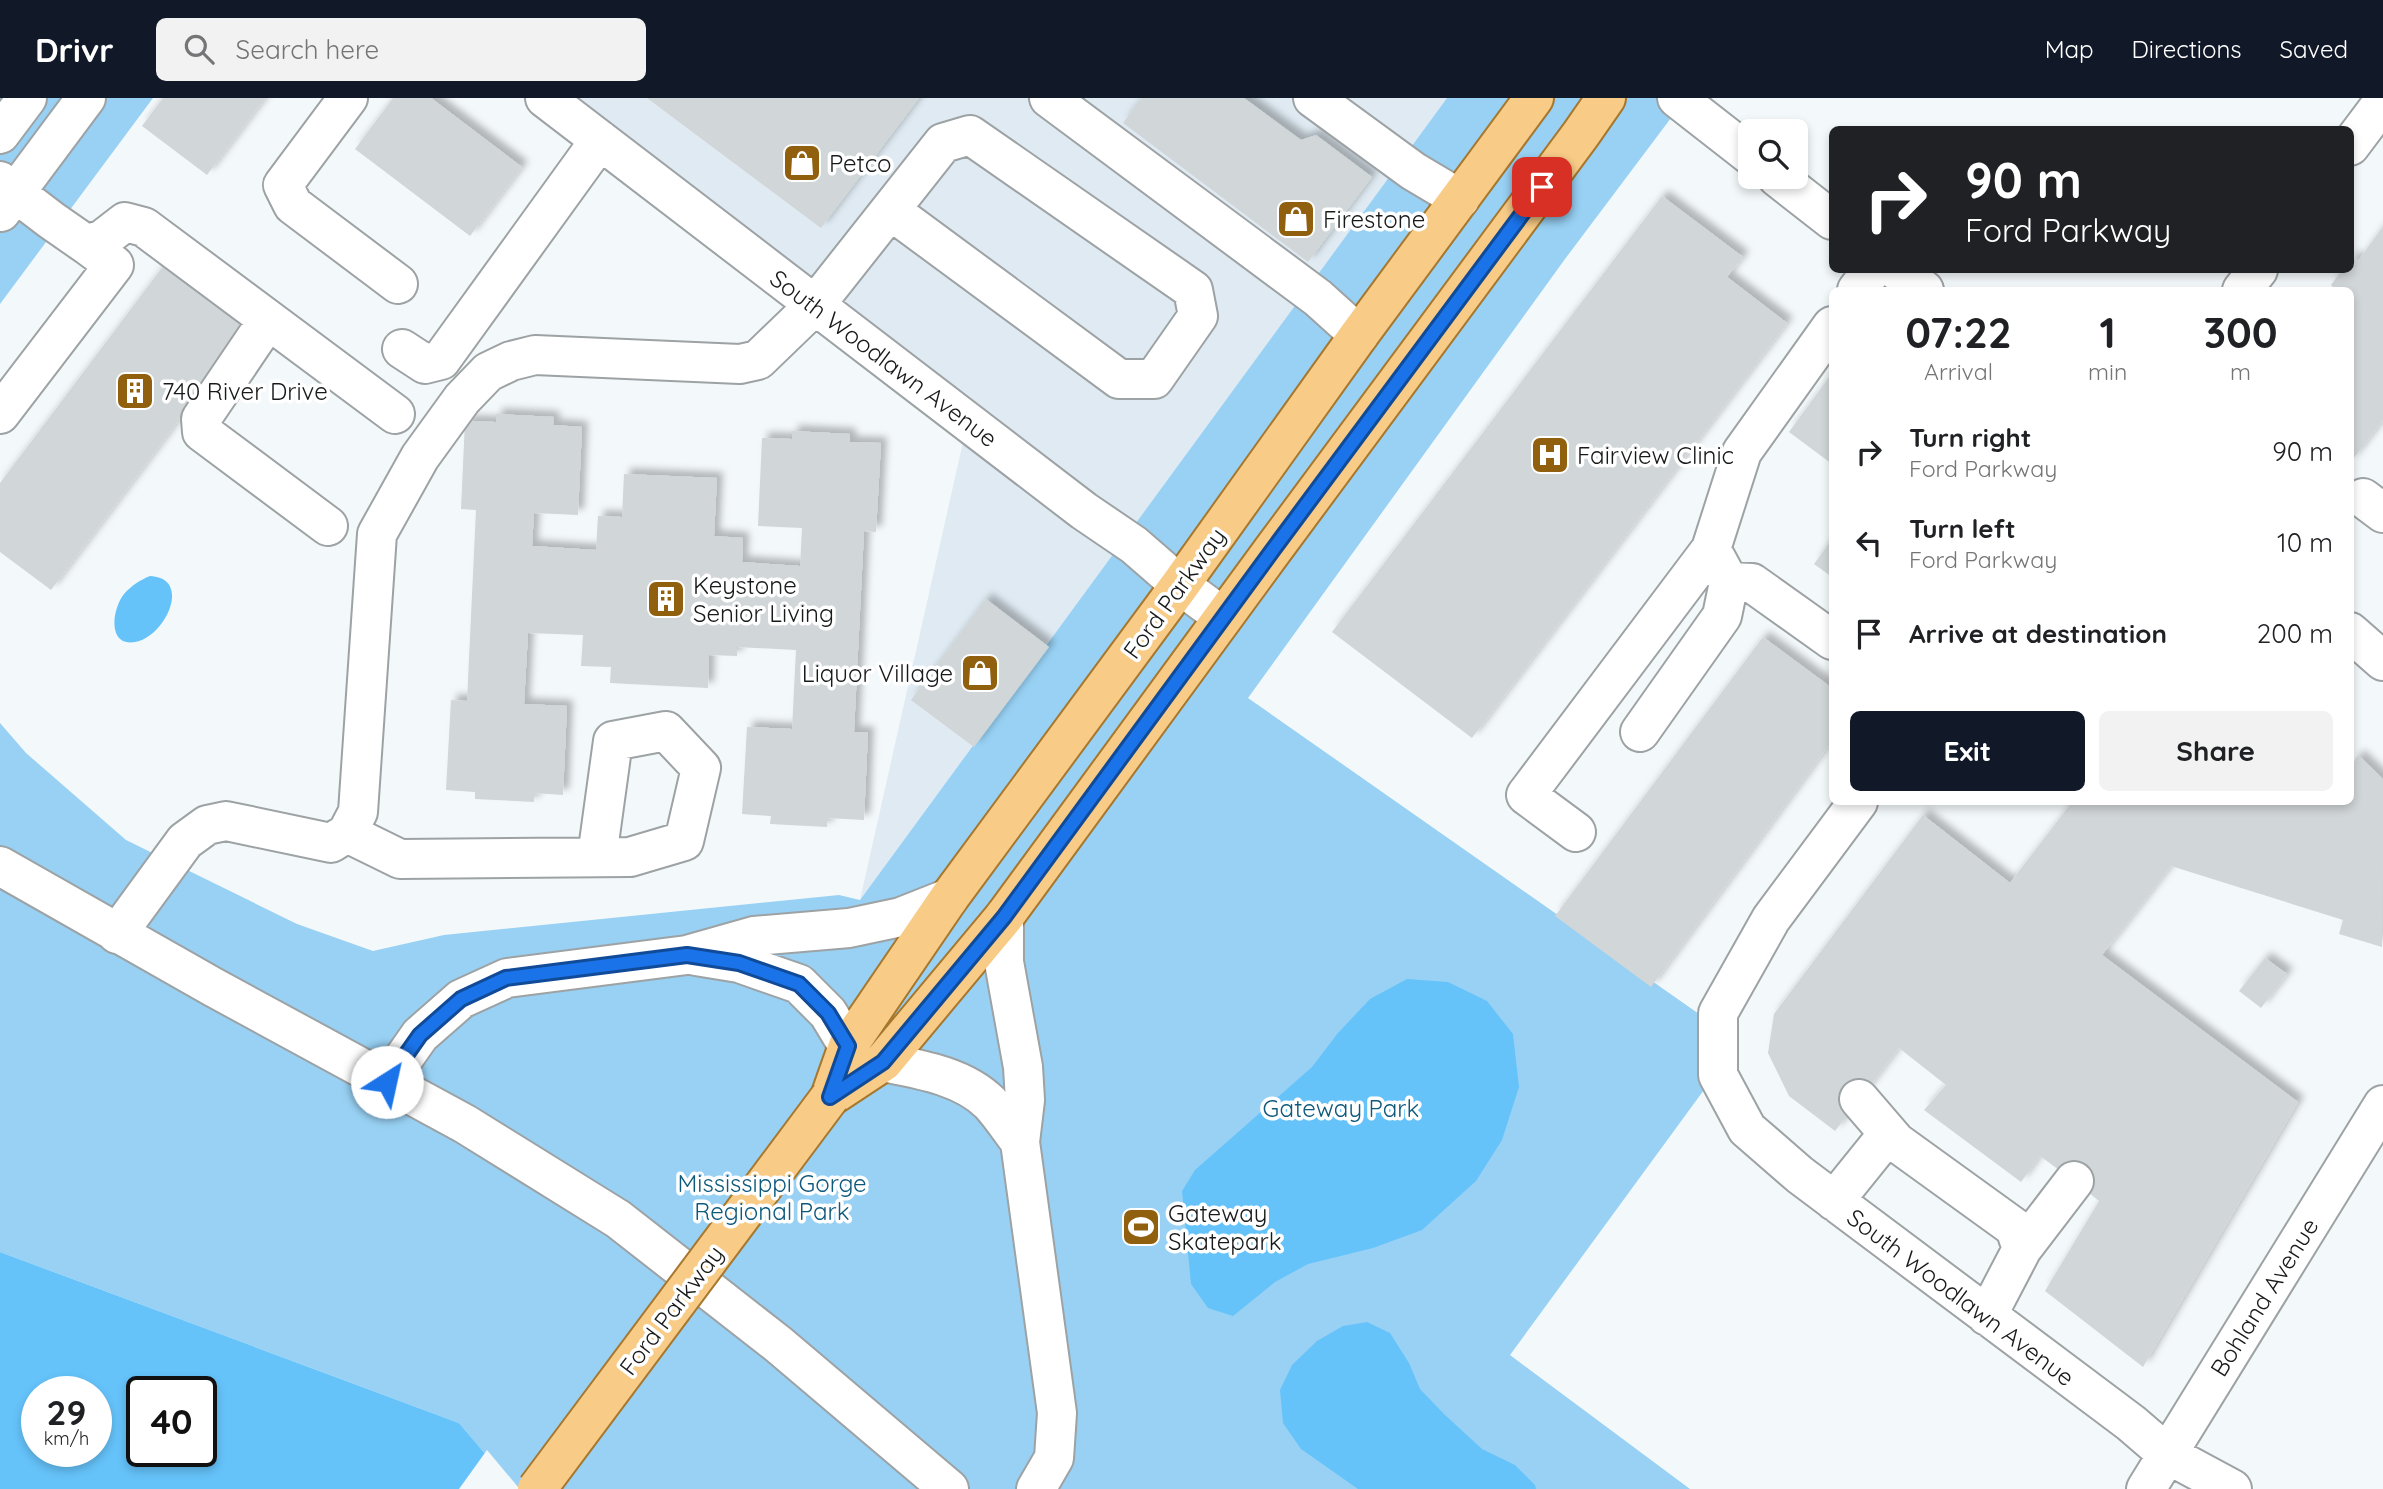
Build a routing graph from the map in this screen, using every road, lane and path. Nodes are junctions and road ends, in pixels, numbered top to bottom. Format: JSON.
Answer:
{"nodes":[{"id":1,"x":27,"y":98,"type":"edge"},
{"id":2,"x":86,"y":98,"type":"edge"},
{"id":3,"x":348,"y":98,"type":"edge"},
{"id":4,"x":545,"y":98,"type":"edge"},
{"id":5,"x":1049,"y":98,"type":"edge"},
{"id":6,"x":1313,"y":98,"type":"edge"},
{"id":7,"x":1534,"y":98,"type":"edge"},
{"id":8,"x":1606,"y":98,"type":"edge"},
{"id":9,"x":1677,"y":98,"type":"edge"},
{"id":10,"x":2383,"y":102,"type":"edge"},
{"id":11,"x":1092,"y":110,"type":"edge"},
{"id":12,"x":1,"y":132,"type":"edge"},
{"id":13,"x":600,"y":140,"type":"junction"},
{"id":14,"x":2354,"y":141,"type":"edge"},
{"id":15,"x":1738,"y":146,"type":"edge"},
{"id":16,"x":1792,"y":189,"type":"edge"},
{"id":17,"x":5,"y":196,"type":"edge"},
{"id":18,"x":1460,"y":199,"type":"junction"},
{"id":19,"x":890,"y":210,"type":"junction"},
{"id":20,"x":1829,"y":218,"type":"edge"},
{"id":21,"x":87,"y":245,"type":"junction"},
{"id":22,"x":1900,"y":273,"type":"edge"},
{"id":23,"x":2256,"y":273,"type":"edge"},
{"id":24,"x":398,"y":284,"type":"dead end"},
{"id":25,"x":1920,"y":287,"type":"edge"},
{"id":26,"x":2244,"y":287,"type":"edge"},
{"id":27,"x":815,"y":305,"type":"junction"},
{"id":28,"x":268,"y":320,"type":"junction"},
{"id":29,"x":1829,"y":330,"type":"edge"},
{"id":30,"x":1359,"y":335,"type":"junction"},
{"id":31,"x":401,"y":349,"type":"dead end"},
{"id":32,"x":0,"y":414,"type":"edge"},
{"id":33,"x":395,"y":414,"type":"dead end"},
{"id":34,"x":328,"y":526,"type":"dead end"},
{"id":35,"x":1711,"y":549,"type":"junction"},
{"id":36,"x":1730,"y":582,"type":"junction"},
{"id":37,"x":1180,"y":585,"type":"junction"},
{"id":38,"x":1223,"y":617,"type":"junction"},
{"id":39,"x":2354,"y":636,"type":"edge"},
{"id":40,"x":1829,"y":638,"type":"edge"},
{"id":41,"x":2383,"y":662,"type":"edge"},
{"id":42,"x":1640,"y":732,"type":"dead end"},
{"id":43,"x":1856,"y":805,"type":"edge"},
{"id":44,"x":1576,"y":832,"type":"dead end"},
{"id":45,"x":347,"y":833,"type":"junction"},
{"id":46,"x":597,"y":857,"type":"dead end"},
{"id":47,"x":0,"y":866,"type":"edge"},
{"id":48,"x":949,"y":898,"type":"junction"},
{"id":49,"x":1004,"y":917,"type":"junction"},
{"id":50,"x":117,"y":933,"type":"junction"},
{"id":51,"x":687,"y":955,"type":"junction"},
{"id":52,"x":848,"y":1046,"type":"junction"},
{"id":53,"x":883,"y":1062,"type":"junction"},
{"id":54,"x":387,"y":1082,"type":"junction"},
{"id":55,"x":830,"y":1097,"type":"junction"},
{"id":56,"x":1859,"y":1099,"type":"dead end"},
{"id":57,"x":2383,"y":1105,"type":"edge"},
{"id":58,"x":1020,"y":1142,"type":"junction"},
{"id":59,"x":1896,"y":1142,"type":"junction"},
{"id":60,"x":2074,"y":1181,"type":"dead end"},
{"id":61,"x":1834,"y":1201,"type":"junction"},
{"id":62,"x":2022,"y":1249,"type":"junction"},
{"id":63,"x":1987,"y":1316,"type":"junction"},
{"id":64,"x":2167,"y":1454,"type":"junction"},
{"id":65,"x":537,"y":1489,"type":"edge"},
{"id":66,"x":949,"y":1489,"type":"edge"},
{"id":67,"x":1036,"y":1489,"type":"edge"},
{"id":68,"x":2146,"y":1489,"type":"edge"},
{"id":69,"x":2232,"y":1489,"type":"edge"}],
"edges":[{"from":1,"to":12,"type":"street"},
{"from":2,"to":17,"type":"street"},
{"from":3,"to":24,"type":"street"},
{"from":4,"to":13,"type":"street","name":"South Woodlawn Avenue"},
{"from":5,"to":11,"type":"street"},
{"from":6,"to":18,"type":"street"},
{"from":7,"to":18,"type":"main road","name":"Ford Parkway"},
{"from":8,"to":38,"type":"main road","name":"Ford Parkway"},
{"from":9,"to":15,"type":"street"},
{"from":10,"to":14,"type":"street"},
{"from":11,"to":30,"type":"street"},
{"from":13,"to":27,"type":"street","name":"South Woodlawn Avenue"},
{"from":13,"to":31,"type":"street"},
{"from":16,"to":20,"type":"street"},
{"from":17,"to":21,"type":"street"},
{"from":18,"to":30,"type":"main road","name":"Ford Parkway"},
{"from":19,"to":19,"type":"street"},
{"from":19,"to":27,"type":"street"},
{"from":21,"to":28,"type":"street"},
{"from":21,"to":32,"type":"street"},
{"from":22,"to":25,"type":"street"},
{"from":23,"to":26,"type":"street"},
{"from":27,"to":37,"type":"street","name":"South Woodlawn Avenue"},
{"from":27,"to":45,"type":"street"},
{"from":28,"to":33,"type":"street"},
{"from":28,"to":34,"type":"street"},
{"from":29,"to":35,"type":"street"},
{"from":30,"to":37,"type":"main road","name":"Ford Parkway"},
{"from":35,"to":36,"type":"street"},
{"from":35,"to":44,"type":"street"},
{"from":36,"to":40,"type":"street"},
{"from":36,"to":42,"type":"street"},
{"from":37,"to":38,"type":"street","name":"South Woodlawn Avenue"},
{"from":37,"to":48,"type":"main road","name":"Ford Parkway"},
{"from":38,"to":49,"type":"main road","name":"Ford Parkway"},
{"from":39,"to":41,"type":"street"},
{"from":43,"to":61,"type":"street","name":"South Woodlawn Avenue"},
{"from":45,"to":46,"type":"street"},
{"from":45,"to":50,"type":"street"},
{"from":47,"to":50,"type":"street"},
{"from":48,"to":51,"type":"street"},
{"from":48,"to":52,"type":"main road","name":"Ford Parkway"},
{"from":49,"to":53,"type":"main road","name":"Ford Parkway"},
{"from":49,"to":58,"type":"street"},
{"from":50,"to":54,"type":"street"},
{"from":51,"to":52,"type":"street"},
{"from":51,"to":54,"type":"street"},
{"from":52,"to":55,"type":"main road","name":"Ford Parkway"},
{"from":53,"to":55,"type":"main road","name":"Ford Parkway"},
{"from":53,"to":58,"type":"street"},
{"from":54,"to":66,"type":"street"},
{"from":55,"to":65,"type":"main road","name":"Ford Parkway","bridge":true},
{"from":56,"to":59,"type":"street"},
{"from":57,"to":64,"type":"street","name":"Bohland Avenue"},
{"from":58,"to":67,"type":"street"},
{"from":59,"to":61,"type":"street"},
{"from":59,"to":62,"type":"street"},
{"from":60,"to":62,"type":"street"},
{"from":61,"to":63,"type":"street","name":"South Woodlawn Avenue"},
{"from":62,"to":63,"type":"street"},
{"from":63,"to":64,"type":"street","name":"South Woodlawn Avenue"},
{"from":64,"to":68,"type":"street","name":"Bohland Avenue"},
{"from":64,"to":69,"type":"street","name":"South Woodlawn Avenue"}]}
